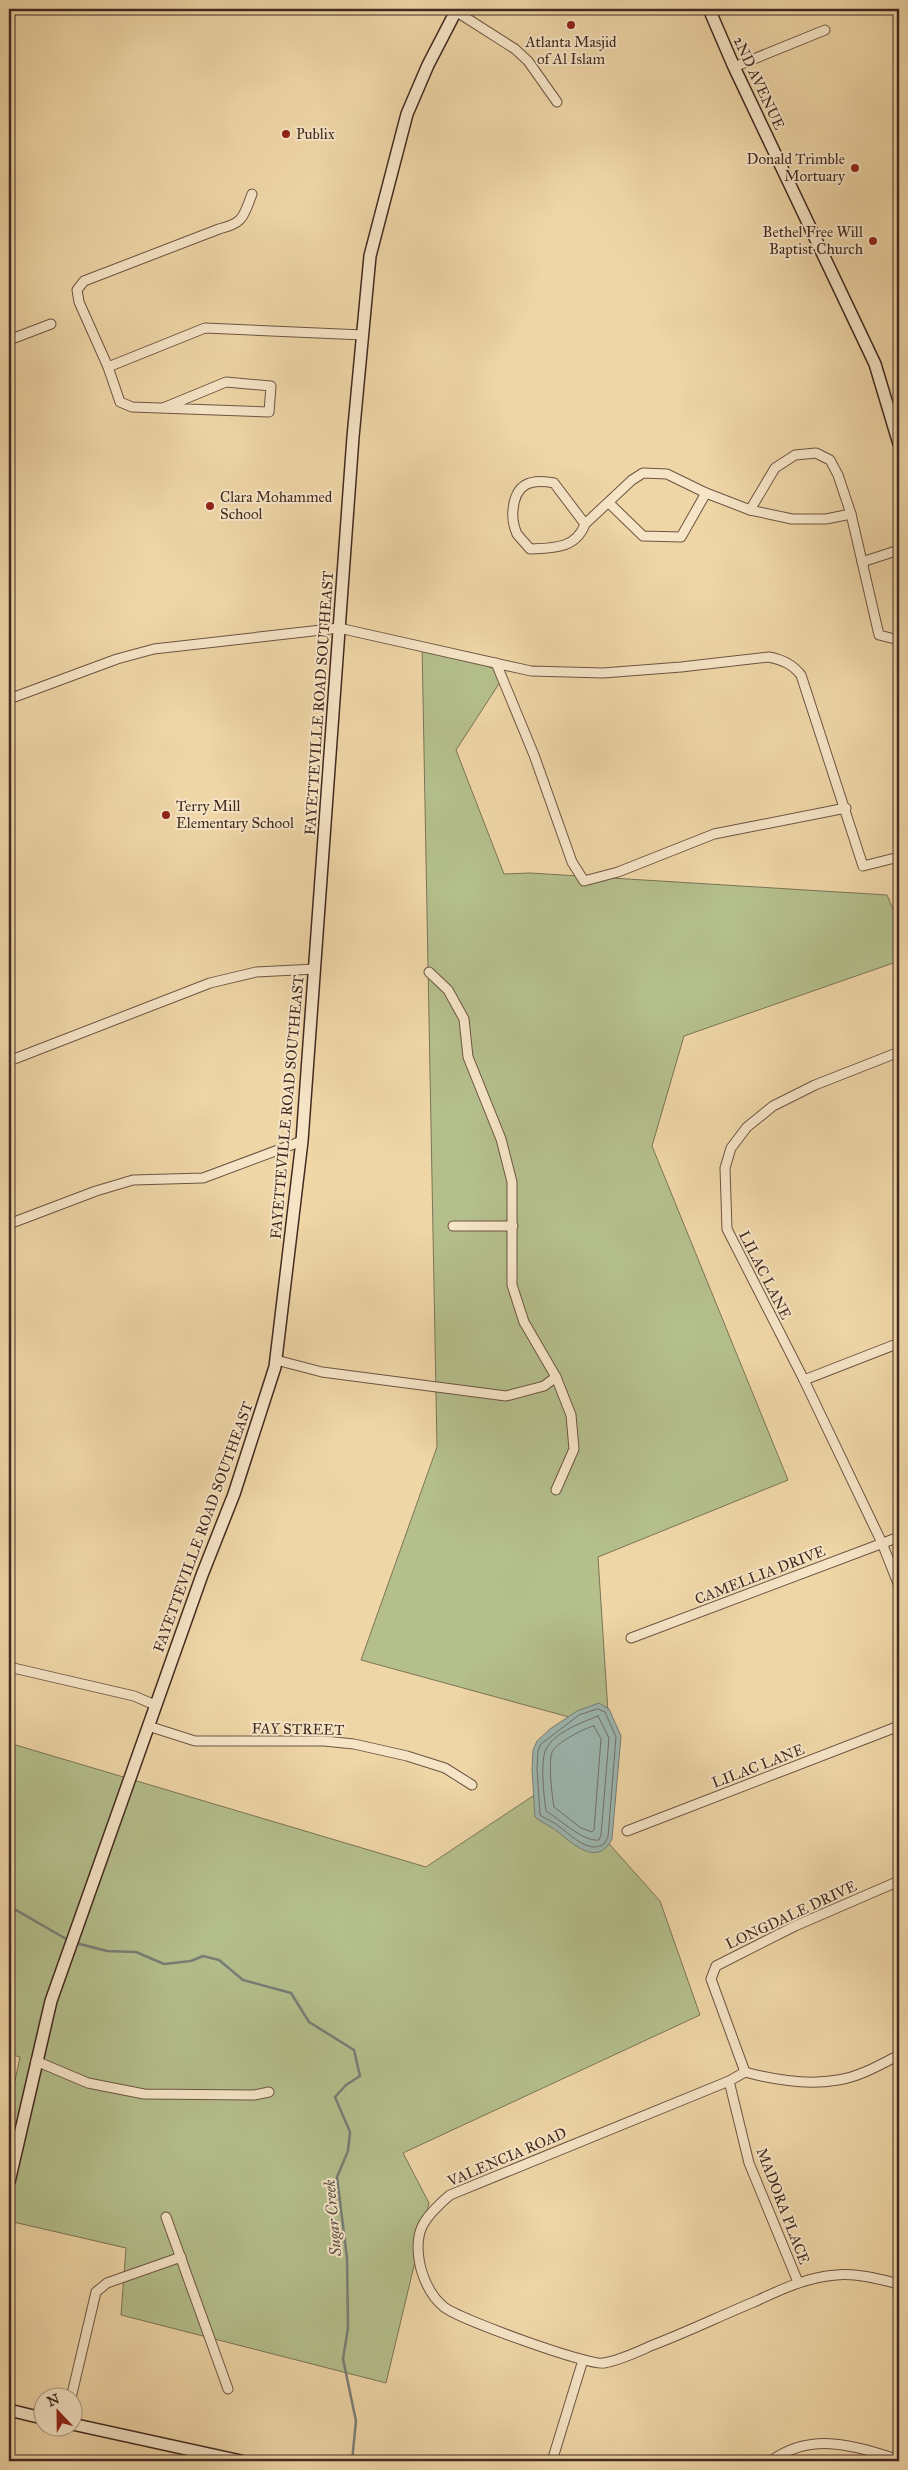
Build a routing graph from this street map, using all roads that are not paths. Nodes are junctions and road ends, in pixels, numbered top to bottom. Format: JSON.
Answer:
{"nodes":[{"id":1,"x":709,"y":9,"type":"edge"},
{"id":2,"x":457,"y":10,"type":"edge"},
{"id":3,"x":825,"y":30,"type":"dead end"},
{"id":4,"x":734,"y":67,"type":"junction"},
{"id":5,"x":557,"y":102,"type":"dead end"},
{"id":6,"x":252,"y":194,"type":"dead end"},
{"id":7,"x":51,"y":324,"type":"dead end"},
{"id":8,"x":363,"y":335,"type":"junction"},
{"id":9,"x":9,"y":340,"type":"edge"},
{"id":10,"x":108,"y":367,"type":"junction"},
{"id":11,"x":163,"y":408,"type":"junction"},
{"id":12,"x":899,"y":444,"type":"edge"},
{"id":13,"x":706,"y":493,"type":"junction"},
{"id":14,"x":609,"y":503,"type":"junction"},
{"id":15,"x":750,"y":510,"type":"junction"},
{"id":16,"x":851,"y":514,"type":"junction"},
{"id":17,"x":585,"y":524,"type":"junction"},
{"id":18,"x":899,"y":550,"type":"edge"},
{"id":19,"x":862,"y":562,"type":"junction"},
{"id":20,"x":339,"y":628,"type":"junction"},
{"id":21,"x":899,"y":640,"type":"edge"},
{"id":22,"x":496,"y":663,"type":"junction"},
{"id":23,"x":9,"y":699,"type":"edge"},
{"id":24,"x":846,"y":808,"type":"junction"},
{"id":25,"x":899,"y":857,"type":"edge"},
{"id":26,"x":315,"y":970,"type":"junction"},
{"id":27,"x":429,"y":972,"type":"dead end"},
{"id":28,"x":899,"y":1052,"type":"edge"},
{"id":29,"x":9,"y":1061,"type":"edge"},
{"id":30,"x":302,"y":1141,"type":"junction"},
{"id":31,"x":9,"y":1224,"type":"edge"},
{"id":32,"x":453,"y":1226,"type":"dead end"},
{"id":33,"x":513,"y":1226,"type":"junction"},
{"id":34,"x":899,"y":1343,"type":"edge"},
{"id":35,"x":276,"y":1360,"type":"junction"},
{"id":36,"x":556,"y":1377,"type":"junction"},
{"id":37,"x":804,"y":1380,"type":"junction"},
{"id":38,"x":556,"y":1490,"type":"dead end"},
{"id":39,"x":899,"y":1536,"type":"edge"},
{"id":40,"x":882,"y":1543,"type":"junction"},
{"id":41,"x":899,"y":1586,"type":"edge"},
{"id":42,"x":631,"y":1638,"type":"dead end"},
{"id":43,"x":9,"y":1667,"type":"edge"},
{"id":44,"x":155,"y":1705,"type":"junction"},
{"id":45,"x":148,"y":1726,"type":"junction"},
{"id":46,"x":899,"y":1726,"type":"edge"},
{"id":47,"x":472,"y":1785,"type":"dead end"},
{"id":48,"x":627,"y":1831,"type":"dead end"},
{"id":49,"x":899,"y":1881,"type":"edge"},
{"id":50,"x":899,"y":2056,"type":"edge"},
{"id":51,"x":36,"y":2061,"type":"junction"},
{"id":52,"x":745,"y":2072,"type":"junction"},
{"id":53,"x":729,"y":2081,"type":"junction"},
{"id":54,"x":269,"y":2092,"type":"dead end"},
{"id":55,"x":9,"y":2182,"type":"edge"},
{"id":56,"x":166,"y":2217,"type":"dead end"},
{"id":57,"x":180,"y":2257,"type":"junction"},
{"id":58,"x":798,"y":2282,"type":"junction"},
{"id":59,"x":899,"y":2284,"type":"edge"},
{"id":60,"x":583,"y":2360,"type":"junction"},
{"id":61,"x":73,"y":2388,"type":"edge"},
{"id":62,"x":228,"y":2389,"type":"dead end"},
{"id":63,"x":9,"y":2410,"type":"edge"},
{"id":64,"x":32,"y":2416,"type":"edge"},
{"id":65,"x":82,"y":2426,"type":"edge"},
{"id":66,"x":211,"y":2458,"type":"edge"},
{"id":67,"x":899,"y":2460,"type":"edge"},
{"id":68,"x":241,"y":2461,"type":"edge"},
{"id":69,"x":552,"y":2461,"type":"edge"},
{"id":70,"x":772,"y":2461,"type":"edge"}],
"edges":[{"from":1,"to":4,"type":"street","name":"2ND AVENUE"},
{"from":2,"to":5,"type":"street"},
{"from":2,"to":8,"type":"street","name":"FAYETTEVILLE ROAD SOUTHEAST"},
{"from":3,"to":4,"type":"street"},
{"from":4,"to":12,"type":"street","name":"2ND AVENUE"},
{"from":6,"to":10,"type":"street"},
{"from":7,"to":9,"type":"street"},
{"from":8,"to":10,"type":"street"},
{"from":8,"to":20,"type":"street","name":"FAYETTEVILLE ROAD SOUTHEAST"},
{"from":10,"to":11,"type":"street"},
{"from":11,"to":11,"type":"street"},
{"from":13,"to":14,"type":"street"},
{"from":13,"to":14,"type":"street"},
{"from":13,"to":15,"type":"street"},
{"from":14,"to":17,"type":"street"},
{"from":15,"to":16,"type":"street"},
{"from":15,"to":16,"type":"street"},
{"from":16,"to":19,"type":"street"},
{"from":17,"to":17,"type":"street"},
{"from":18,"to":19,"type":"street"},
{"from":19,"to":21,"type":"street"},
{"from":20,"to":22,"type":"street"},
{"from":20,"to":23,"type":"street"},
{"from":20,"to":26,"type":"street","name":"FAYETTEVILLE ROAD SOUTHEAST"},
{"from":22,"to":24,"type":"street"},
{"from":22,"to":24,"type":"street"},
{"from":24,"to":25,"type":"street"},
{"from":26,"to":29,"type":"street"},
{"from":26,"to":30,"type":"street","name":"FAYETTEVILLE ROAD SOUTHEAST"},
{"from":27,"to":33,"type":"street"},
{"from":28,"to":37,"type":"street","name":"LILAC LANE"},
{"from":30,"to":31,"type":"street"},
{"from":30,"to":35,"type":"street","name":"FAYETTEVILLE ROAD SOUTHEAST"},
{"from":32,"to":33,"type":"street"},
{"from":33,"to":36,"type":"street"},
{"from":34,"to":37,"type":"street"},
{"from":35,"to":36,"type":"street"},
{"from":35,"to":44,"type":"street","name":"FAYETTEVILLE ROAD SOUTHEAST"},
{"from":36,"to":38,"type":"street"},
{"from":37,"to":40,"type":"street","name":"LILAC LANE"},
{"from":39,"to":40,"type":"street","name":"CAMELLIA DRIVE"},
{"from":40,"to":41,"type":"street","name":"LILAC LANE"},
{"from":40,"to":42,"type":"street","name":"CAMELLIA DRIVE"},
{"from":43,"to":44,"type":"street"},
{"from":44,"to":45,"type":"street","name":"FAYETTEVILLE ROAD SOUTHEAST"},
{"from":45,"to":47,"type":"street","name":"FAY STREET"},
{"from":45,"to":51,"type":"street","name":"FAYETTEVILLE ROAD SOUTHEAST"},
{"from":46,"to":48,"type":"street","name":"LILAC LANE"},
{"from":49,"to":52,"type":"street","name":"LONGDALE DRIVE"},
{"from":50,"to":52,"type":"street"},
{"from":51,"to":54,"type":"street"},
{"from":51,"to":55,"type":"street","name":"FAYETTEVILLE ROAD SOUTHEAST"},
{"from":52,"to":53,"type":"street","name":"VALENCIA ROAD"},
{"from":53,"to":58,"type":"street","name":"MADORA PLACE"},
{"from":53,"to":60,"type":"street","name":"VALENCIA ROAD"},
{"from":56,"to":57,"type":"street"},
{"from":57,"to":61,"type":"street"},
{"from":57,"to":62,"type":"street"},
{"from":58,"to":59,"type":"street","name":"VALENCIA ROAD"},
{"from":58,"to":60,"type":"street","name":"VALENCIA ROAD"},
{"from":60,"to":69,"type":"street"},
{"from":63,"to":64,"type":"street"},
{"from":65,"to":66,"type":"street"},
{"from":66,"to":68,"type":"street"},
{"from":67,"to":70,"type":"street"}]}
